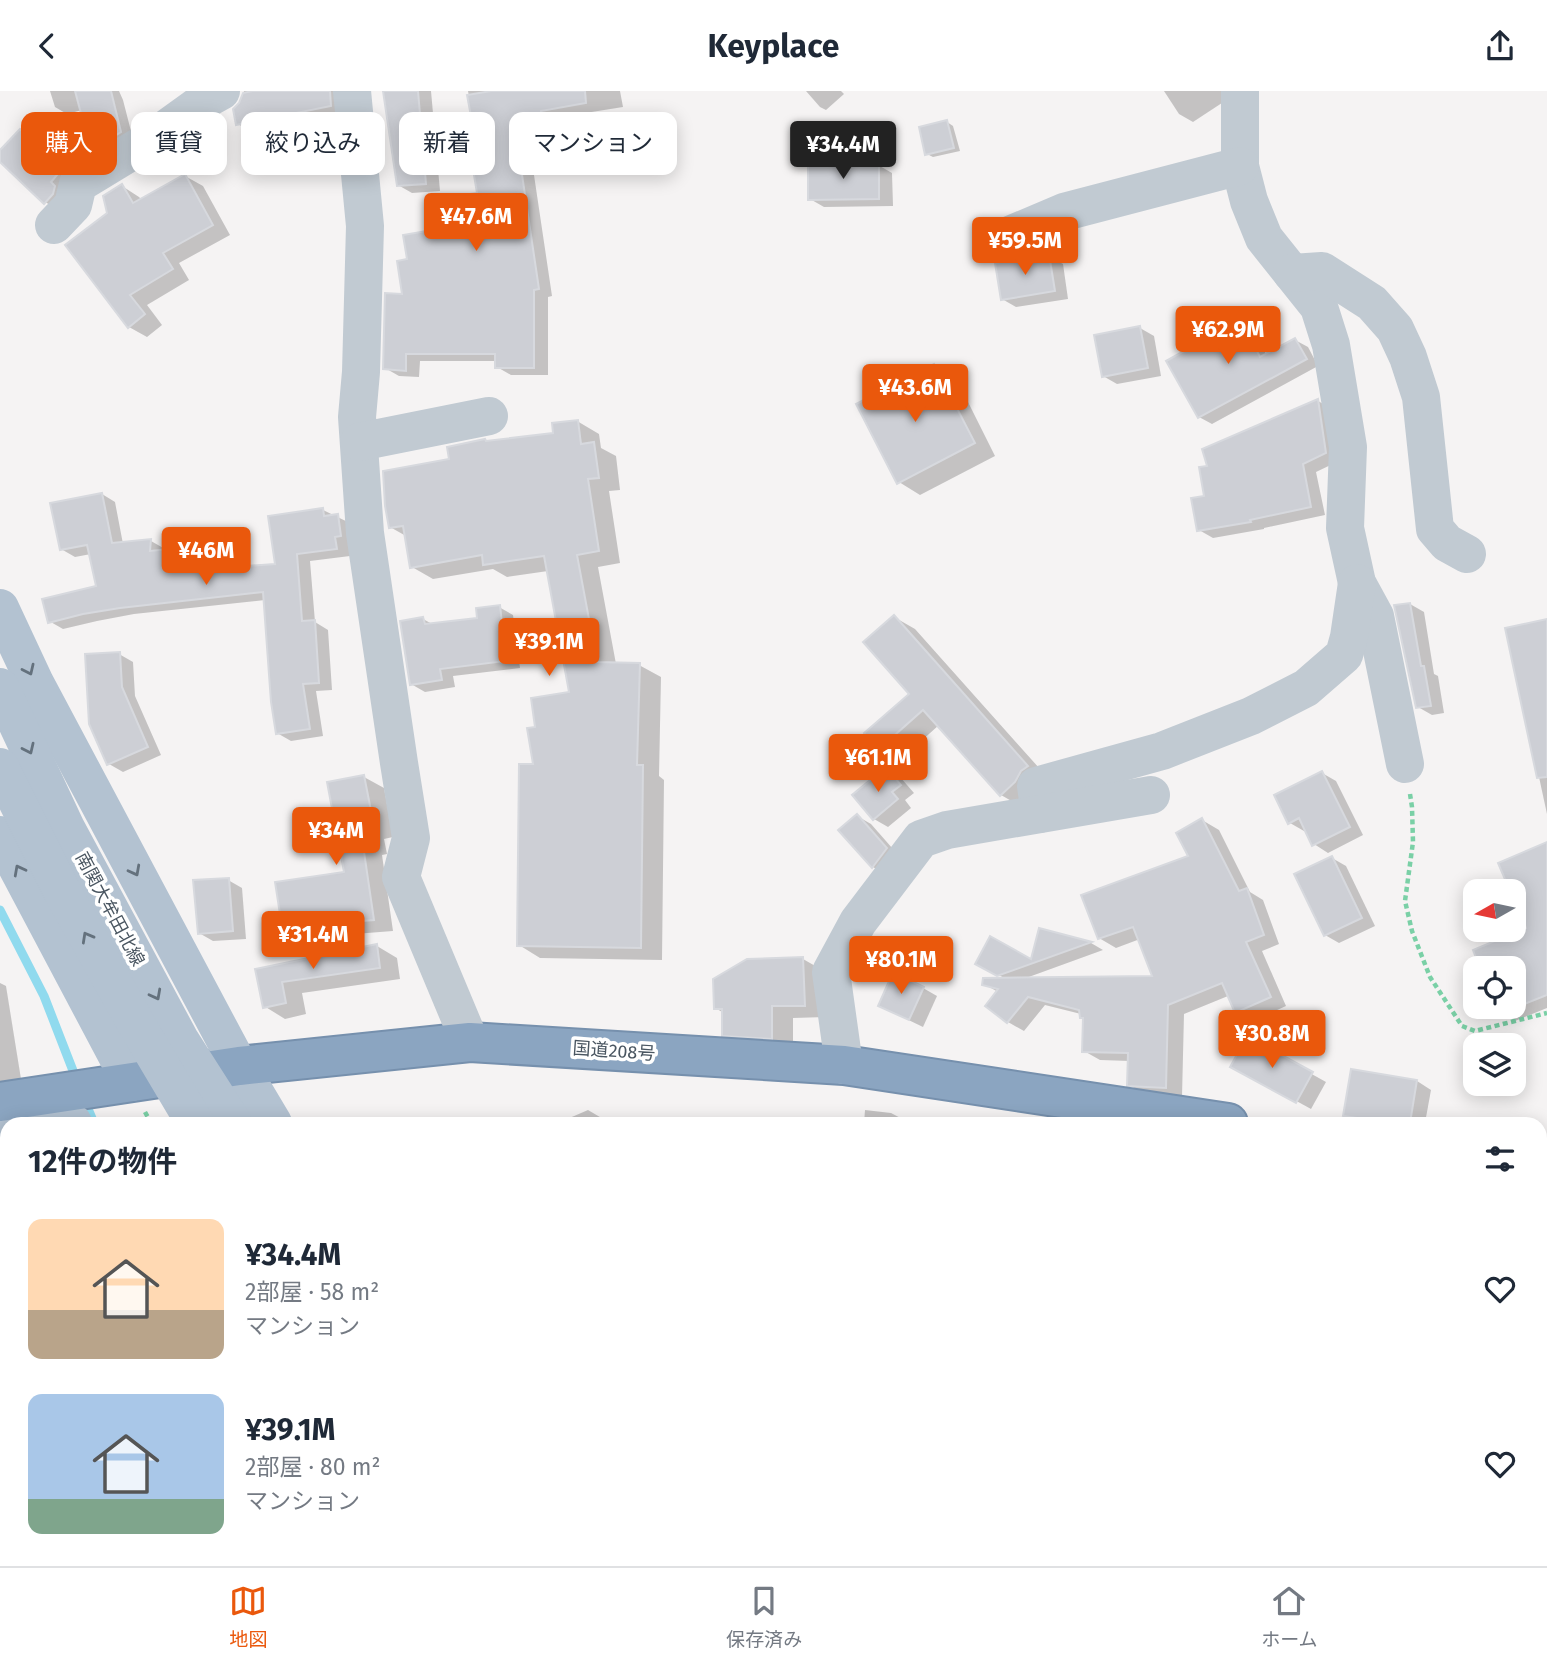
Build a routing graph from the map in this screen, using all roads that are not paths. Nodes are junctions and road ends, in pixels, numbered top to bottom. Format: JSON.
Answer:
{"nodes":[{"id":1,"x":221,"y":91,"type":"edge"},
{"id":2,"x":352,"y":91,"type":"edge"},
{"id":3,"x":1240,"y":91,"type":"edge"},
{"id":4,"x":1240,"y":166,"type":"junction"},
{"id":5,"x":54,"y":225,"type":"dead end"},
{"id":6,"x":1000,"y":239,"type":"dead end"},
{"id":7,"x":1292,"y":273,"type":"junction"},
{"id":8,"x":489,"y":416,"type":"dead end"},
{"id":9,"x":359,"y":442,"type":"junction"},
{"id":10,"x":1467,"y":554,"type":"dead end"},
{"id":11,"x":1357,"y":583,"type":"junction"},
{"id":12,"x":0,"y":608,"type":"edge"},
{"id":13,"x":0,"y":687,"type":"edge"},
{"id":14,"x":1405,"y":764,"type":"road end"},
{"id":15,"x":0,"y":767,"type":"edge"},
{"id":16,"x":1151,"y":795,"type":"dead end"},
{"id":17,"x":1040,"y":814,"type":"junction"},
{"id":18,"x":0,"y":835,"type":"edge"},
{"id":19,"x":470,"y":1042,"type":"junction"},
{"id":20,"x":844,"y":1065,"type":"junction"},
{"id":21,"x":239,"y":1066,"type":"junction"},
{"id":22,"x":131,"y":1082,"type":"junction"},
{"id":23,"x":0,"y":1103,"type":"edge"},
{"id":24,"x":191,"y":1117,"type":"edge"},
{"id":25,"x":229,"y":1117,"type":"edge"},
{"id":26,"x":270,"y":1117,"type":"edge"},
{"id":27,"x":1188,"y":1117,"type":"edge"}],
"edges":[{"from":1,"to":5,"type":"street"},
{"from":2,"to":9,"type":"street"},
{"from":3,"to":4,"type":"street"},
{"from":4,"to":6,"type":"street"},
{"from":4,"to":7,"type":"street"},
{"from":7,"to":10,"type":"street"},
{"from":7,"to":11,"type":"street"},
{"from":8,"to":9,"type":"street"},
{"from":9,"to":19,"type":"street"},
{"from":11,"to":14,"type":"street"},
{"from":11,"to":17,"type":"street"},
{"from":12,"to":21,"type":"main road","one_way":true},
{"from":13,"to":25,"type":"main road","name":"南関大牟田北線","one_way":true,"bridge":true},
{"from":24,"to":15,"type":"main road","name":"南関大牟田北線","one_way":true,"bridge":true},
{"from":16,"to":17,"type":"street"},
{"from":17,"to":20,"type":"street"},
{"from":22,"to":18,"type":"main road","one_way":true},
{"from":19,"to":20,"type":"highway","name":"国道208号"},
{"from":19,"to":21,"type":"highway","name":"国道208号"},
{"from":20,"to":27,"type":"highway","name":"国道208号"},
{"from":21,"to":22,"type":"highway","name":"国道208号"},
{"from":21,"to":26,"type":"main road"},
{"from":22,"to":23,"type":"highway","name":"国道208号"}]}
